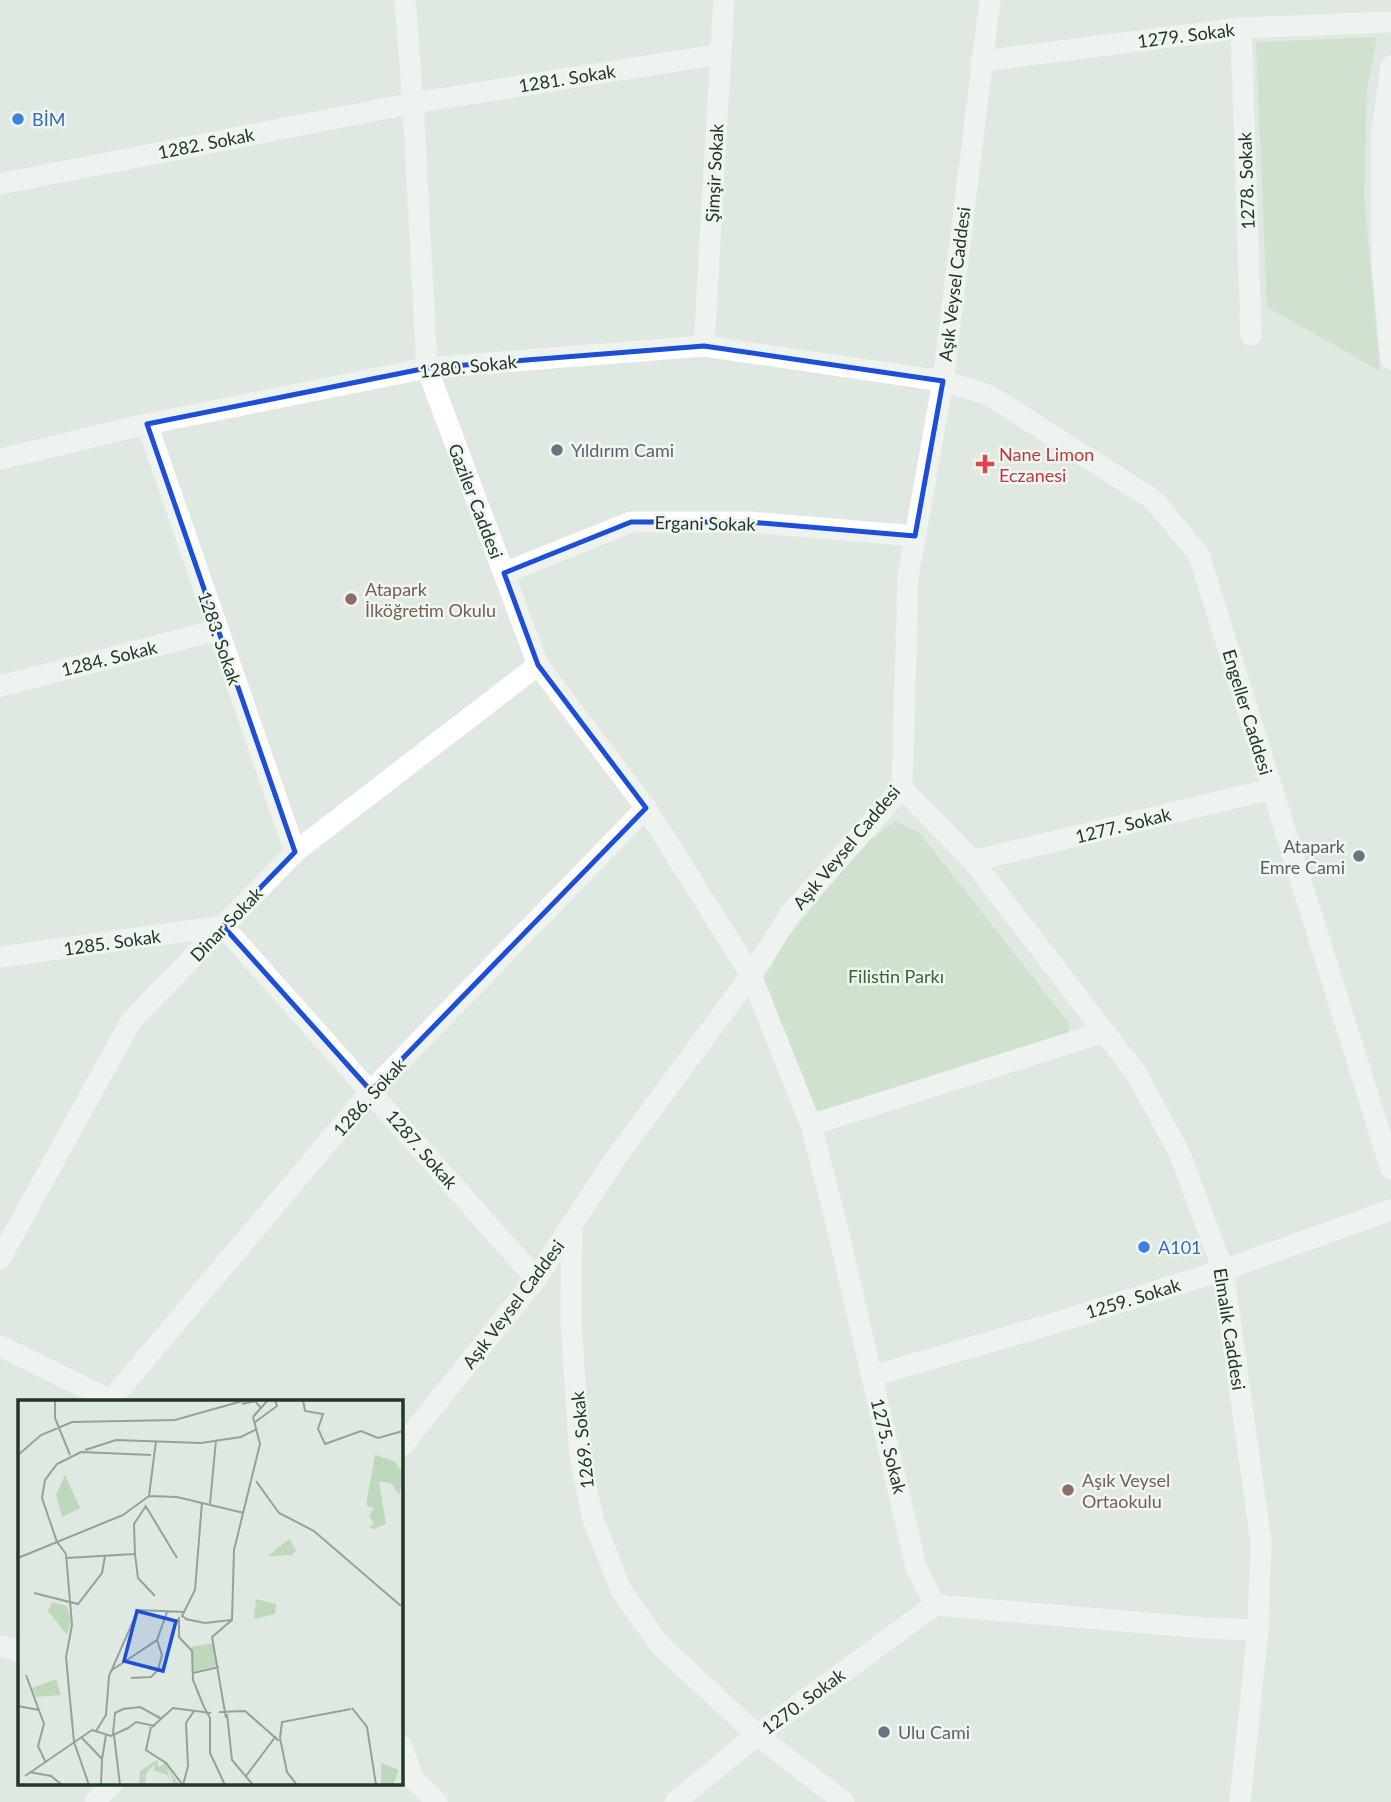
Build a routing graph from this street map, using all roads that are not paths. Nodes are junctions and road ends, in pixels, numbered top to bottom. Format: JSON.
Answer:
{"nodes":[{"id":1,"x":405,"y":0,"type":"edge"},
{"id":2,"x":724,"y":0,"type":"edge"},
{"id":3,"x":990,"y":0,"type":"edge"},
{"id":4,"x":1391,"y":22,"type":"edge"},
{"id":5,"x":1241,"y":28,"type":"junction"},
{"id":6,"x":722,"y":54,"type":"junction"},
{"id":7,"x":981,"y":61,"type":"junction"},
{"id":8,"x":1391,"y":66,"type":"edge"},
{"id":9,"x":413,"y":103,"type":"junction"},
{"id":10,"x":0,"y":184,"type":"edge"},
{"id":11,"x":1251,"y":335,"type":"dead end"},
{"id":12,"x":704,"y":346,"type":"junction"},
{"id":13,"x":1391,"y":359,"type":"edge"},
{"id":14,"x":427,"y":368,"type":"junction"},
{"id":15,"x":943,"y":382,"type":"junction"},
{"id":16,"x":146,"y":424,"type":"junction"},
{"id":17,"x":0,"y":459,"type":"edge"},
{"id":18,"x":915,"y":536,"type":"junction"},
{"id":19,"x":504,"y":573,"type":"junction"},
{"id":20,"x":218,"y":630,"type":"junction"},
{"id":21,"x":538,"y":665,"type":"junction"},
{"id":22,"x":0,"y":686,"type":"edge"},
{"id":23,"x":902,"y":788,"type":"junction"},
{"id":24,"x":1272,"y":789,"type":"junction"},
{"id":25,"x":646,"y":808,"type":"junction"},
{"id":26,"x":295,"y":852,"type":"junction"},
{"id":27,"x":973,"y":862,"type":"junction"},
{"id":28,"x":223,"y":926,"type":"junction"},
{"id":29,"x":0,"y":957,"type":"edge"},
{"id":30,"x":751,"y":975,"type":"junction"},
{"id":31,"x":1104,"y":1032,"type":"junction"},
{"id":32,"x":371,"y":1091,"type":"junction"},
{"id":33,"x":811,"y":1125,"type":"junction"},
{"id":34,"x":1391,"y":1169,"type":"edge"},
{"id":35,"x":1391,"y":1210,"type":"edge"},
{"id":36,"x":572,"y":1226,"type":"junction"},
{"id":37,"x":0,"y":1259,"type":"edge"},
{"id":38,"x":1223,"y":1270,"type":"junction"},
{"id":39,"x":536,"y":1279,"type":"junction"},
{"id":40,"x":0,"y":1346,"type":"edge"},
{"id":41,"x":872,"y":1376,"type":"junction"},
{"id":42,"x":109,"y":1400,"type":"edge"},
{"id":43,"x":112,"y":1400,"type":"edge"},
{"id":44,"x":402,"y":1446,"type":"edge"},
{"id":45,"x":935,"y":1605,"type":"junction"},
{"id":46,"x":1258,"y":1630,"type":"junction"},
{"id":47,"x":0,"y":1646,"type":"edge"},
{"id":48,"x":18,"y":1651,"type":"edge"},
{"id":49,"x":757,"y":1735,"type":"junction"},
{"id":50,"x":402,"y":1748,"type":"edge"},
{"id":51,"x":414,"y":1780,"type":"junction"},
{"id":52,"x":111,"y":1784,"type":"edge"},
{"id":53,"x":95,"y":1802,"type":"edge"},
{"id":54,"x":418,"y":1802,"type":"edge"},
{"id":55,"x":437,"y":1802,"type":"edge"},
{"id":56,"x":675,"y":1802,"type":"edge"},
{"id":57,"x":844,"y":1802,"type":"edge"},
{"id":58,"x":1240,"y":1802,"type":"edge"}],
"edges":[{"from":1,"to":9,"type":"street","name":"Gaziler Caddesi"},
{"from":2,"to":6,"type":"street","name":"Şimşir Sokak"},
{"from":3,"to":7,"type":"street","name":"Aşık Veysel Caddesi"},
{"from":4,"to":5,"type":"street","name":"1279. Sokak"},
{"from":5,"to":7,"type":"street","name":"1279. Sokak"},
{"from":5,"to":11,"type":"street","name":"1278. Sokak"},
{"from":6,"to":9,"type":"street","name":"1281. Sokak"},
{"from":6,"to":12,"type":"street","name":"Şimşir Sokak"},
{"from":7,"to":15,"type":"street","name":"Aşık Veysel Caddesi"},
{"from":8,"to":13,"type":"street"},
{"from":9,"to":10,"type":"street","name":"1282. Sokak"},
{"from":9,"to":14,"type":"street","name":"Gaziler Caddesi"},
{"from":12,"to":14,"type":"street","name":"1280. Sokak"},
{"from":12,"to":15,"type":"street","name":"1280. Sokak"},
{"from":14,"to":16,"type":"street","name":"1280. Sokak"},
{"from":14,"to":19,"type":"street","name":"Gaziler Caddesi"},
{"from":15,"to":18,"type":"street","name":"Aşık Veysel Caddesi"},
{"from":15,"to":24,"type":"street","name":"Engeller Caddesi"},
{"from":16,"to":17,"type":"street","name":"1280. Sokak"},
{"from":16,"to":20,"type":"street","name":"1283. Sokak"},
{"from":18,"to":19,"type":"street","name":"Ergani Sokak"},
{"from":18,"to":23,"type":"street","name":"Aşık Veysel Caddesi"},
{"from":19,"to":21,"type":"street","name":"Gaziler Caddesi"},
{"from":20,"to":22,"type":"street","name":"1284. Sokak"},
{"from":20,"to":26,"type":"street","name":"1283. Sokak"},
{"from":21,"to":25,"type":"street","name":"Gaziler Caddesi"},
{"from":21,"to":26,"type":"street","name":"Dinar Sokak"},
{"from":23,"to":27,"type":"street","name":"Elmalık Caddesi"},
{"from":23,"to":30,"type":"street","name":"Aşık Veysel Caddesi"},
{"from":24,"to":27,"type":"street","name":"1277. Sokak"},
{"from":24,"to":34,"type":"street","name":"Engeller Caddesi"},
{"from":25,"to":30,"type":"street","name":"Gaziler Caddesi"},
{"from":25,"to":32,"type":"street","name":"1286. Sokak"},
{"from":26,"to":28,"type":"street","name":"Dinar Sokak"},
{"from":27,"to":31,"type":"street","name":"Elmalık Caddesi"},
{"from":28,"to":29,"type":"street","name":"1285. Sokak"},
{"from":28,"to":32,"type":"street","name":"1287. Sokak"},
{"from":28,"to":37,"type":"street","name":"Dinar Sokak"},
{"from":30,"to":33,"type":"street","name":"1275. Sokak"},
{"from":30,"to":36,"type":"street","name":"Aşık Veysel Caddesi"},
{"from":31,"to":33,"type":"street"},
{"from":31,"to":38,"type":"street","name":"Elmalık Caddesi"},
{"from":32,"to":39,"type":"street","name":"1287. Sokak"},
{"from":32,"to":43,"type":"street","name":"1286. Sokak"},
{"from":33,"to":41,"type":"street","name":"1275. Sokak"},
{"from":35,"to":38,"type":"street","name":"1259. Sokak"},
{"from":36,"to":39,"type":"street","name":"Aşık Veysel Caddesi"},
{"from":36,"to":49,"type":"street","name":"1269. Sokak"},
{"from":38,"to":41,"type":"street","name":"1259. Sokak"},
{"from":38,"to":46,"type":"street","name":"Elmalık Caddesi"},
{"from":39,"to":44,"type":"street","name":"Aşık Veysel Caddesi"},
{"from":40,"to":42,"type":"street"},
{"from":41,"to":45,"type":"street","name":"1275. Sokak"},
{"from":45,"to":46,"type":"street"},
{"from":45,"to":49,"type":"street","name":"1270. Sokak"},
{"from":46,"to":58,"type":"street","name":"Elmalık Caddesi"},
{"from":47,"to":48,"type":"street"},
{"from":49,"to":56,"type":"street","name":"1270. Sokak"},
{"from":49,"to":57,"type":"street","name":"1269. Sokak"},
{"from":50,"to":51,"type":"street"},
{"from":51,"to":54,"type":"street"},
{"from":51,"to":55,"type":"street"},
{"from":52,"to":53,"type":"street"}]}
